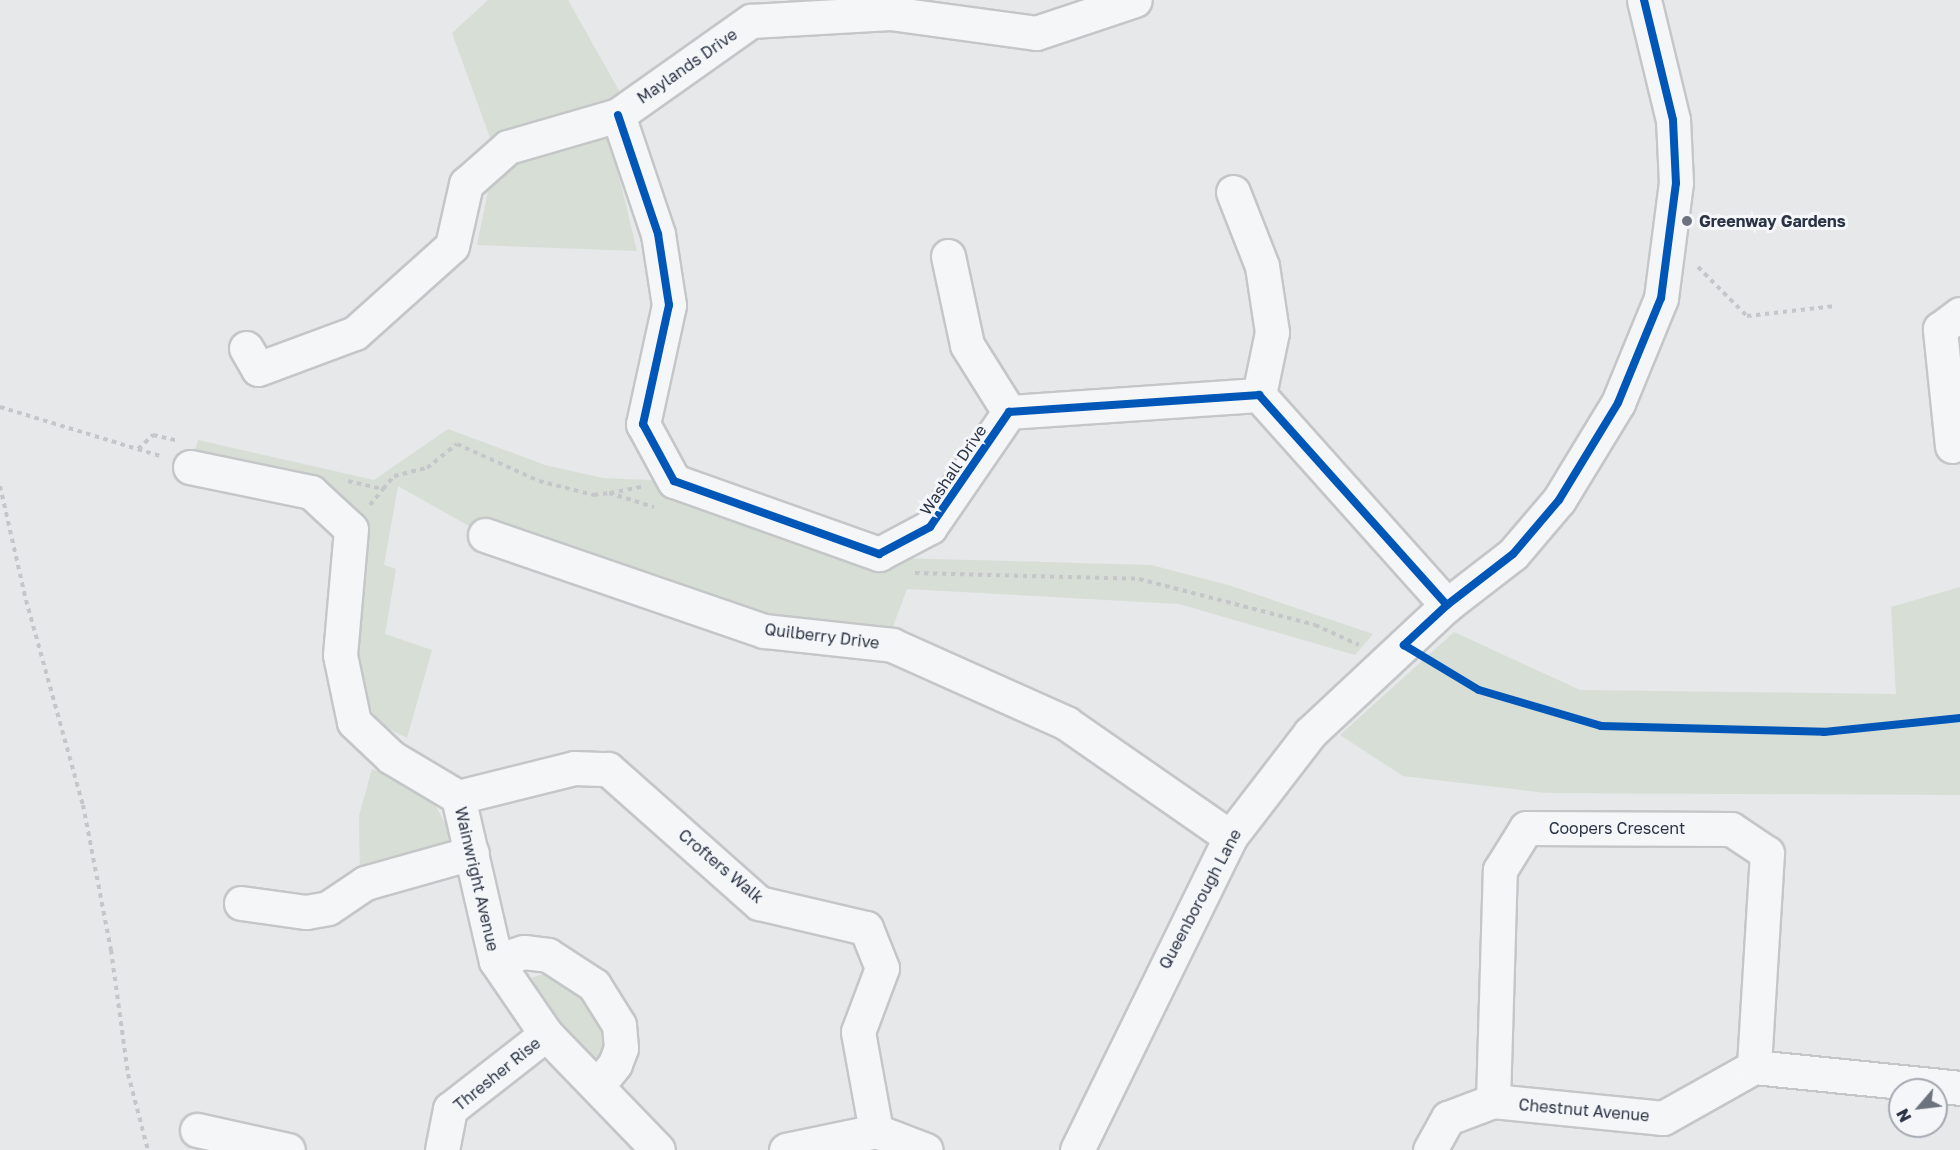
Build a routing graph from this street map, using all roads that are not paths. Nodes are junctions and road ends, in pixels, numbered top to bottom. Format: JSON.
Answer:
{"nodes":[{"id":1,"x":1135,"y":0,"type":"edge"},
{"id":2,"x":1644,"y":0,"type":"edge"},
{"id":3,"x":618,"y":115,"type":"junction"},
{"id":4,"x":1233,"y":192,"type":"dead end"},
{"id":5,"x":948,"y":256,"type":"dead end"},
{"id":6,"x":1960,"y":314,"type":"edge"},
{"id":7,"x":246,"y":348,"type":"dead end"},
{"id":8,"x":1259,"y":395,"type":"junction"},
{"id":9,"x":1009,"y":412,"type":"junction"},
{"id":10,"x":1952,"y":446,"type":"dead end"},
{"id":11,"x":188,"y":455,"type":"road end"},
{"id":12,"x":485,"y":534,"type":"dead end"},
{"id":13,"x":1447,"y":605,"type":"junction"},
{"id":14,"x":458,"y":797,"type":"junction"},
{"id":15,"x":1230,"y":837,"type":"junction"},
{"id":16,"x":472,"y":853,"type":"junction"},
{"id":17,"x":241,"y":903,"type":"dead end"},
{"id":18,"x":496,"y":961,"type":"junction"},
{"id":19,"x":546,"y":1034,"type":"junction"},
{"id":20,"x":1754,"y":1067,"type":"junction"},
{"id":21,"x":597,"y":1086,"type":"junction"},
{"id":22,"x":1960,"y":1088,"type":"edge"},
{"id":23,"x":1493,"y":1101,"type":"junction"},
{"id":24,"x":197,"y":1130,"type":"dead end"},
{"id":25,"x":876,"y":1131,"type":"junction"},
{"id":26,"x":288,"y":1150,"type":"edge"},
{"id":27,"x":442,"y":1150,"type":"edge"},
{"id":28,"x":658,"y":1150,"type":"edge"},
{"id":29,"x":786,"y":1150,"type":"edge"},
{"id":30,"x":926,"y":1150,"type":"edge"},
{"id":31,"x":1077,"y":1150,"type":"edge"},
{"id":32,"x":1430,"y":1150,"type":"edge"}],
"edges":[{"from":1,"to":3,"type":"street","name":"Maylands Drive"},
{"from":2,"to":13,"type":"street","name":"Queenborough Lane"},
{"from":3,"to":7,"type":"street","name":"Maylands Drive"},
{"from":3,"to":9,"type":"street","name":"Washall Drive"},
{"from":4,"to":8,"type":"street"},
{"from":5,"to":9,"type":"street"},
{"from":6,"to":10,"type":"street"},
{"from":8,"to":9,"type":"street"},
{"from":8,"to":13,"type":"street"},
{"from":11,"to":14,"type":"street","name":"Wainwright Avenue"},
{"from":12,"to":15,"type":"street","name":"Quilberry Drive"},
{"from":13,"to":15,"type":"street","name":"Queenborough Lane"},
{"from":14,"to":16,"type":"street","name":"Wainwright Avenue"},
{"from":14,"to":25,"type":"street","name":"Crofters Walk"},
{"from":15,"to":31,"type":"street","name":"Queenborough Lane"},
{"from":16,"to":17,"type":"street"},
{"from":16,"to":18,"type":"street","name":"Wainwright Avenue"},
{"from":18,"to":19,"type":"street","name":"Wainwright Avenue"},
{"from":18,"to":21,"type":"street"},
{"from":19,"to":21,"type":"street","name":"Wainwright Avenue"},
{"from":19,"to":27,"type":"street","name":"Thresher Rise"},
{"from":20,"to":22,"type":"street"},
{"from":20,"to":23,"type":"street","name":"Chestnut Avenue"},
{"from":20,"to":23,"type":"street","name":"Coopers Crescent"},
{"from":21,"to":28,"type":"street","name":"Wainwright Avenue"},
{"from":23,"to":32,"type":"street","name":"Chestnut Avenue"},
{"from":24,"to":26,"type":"street"},
{"from":25,"to":29,"type":"street"},
{"from":25,"to":30,"type":"street"}]}
